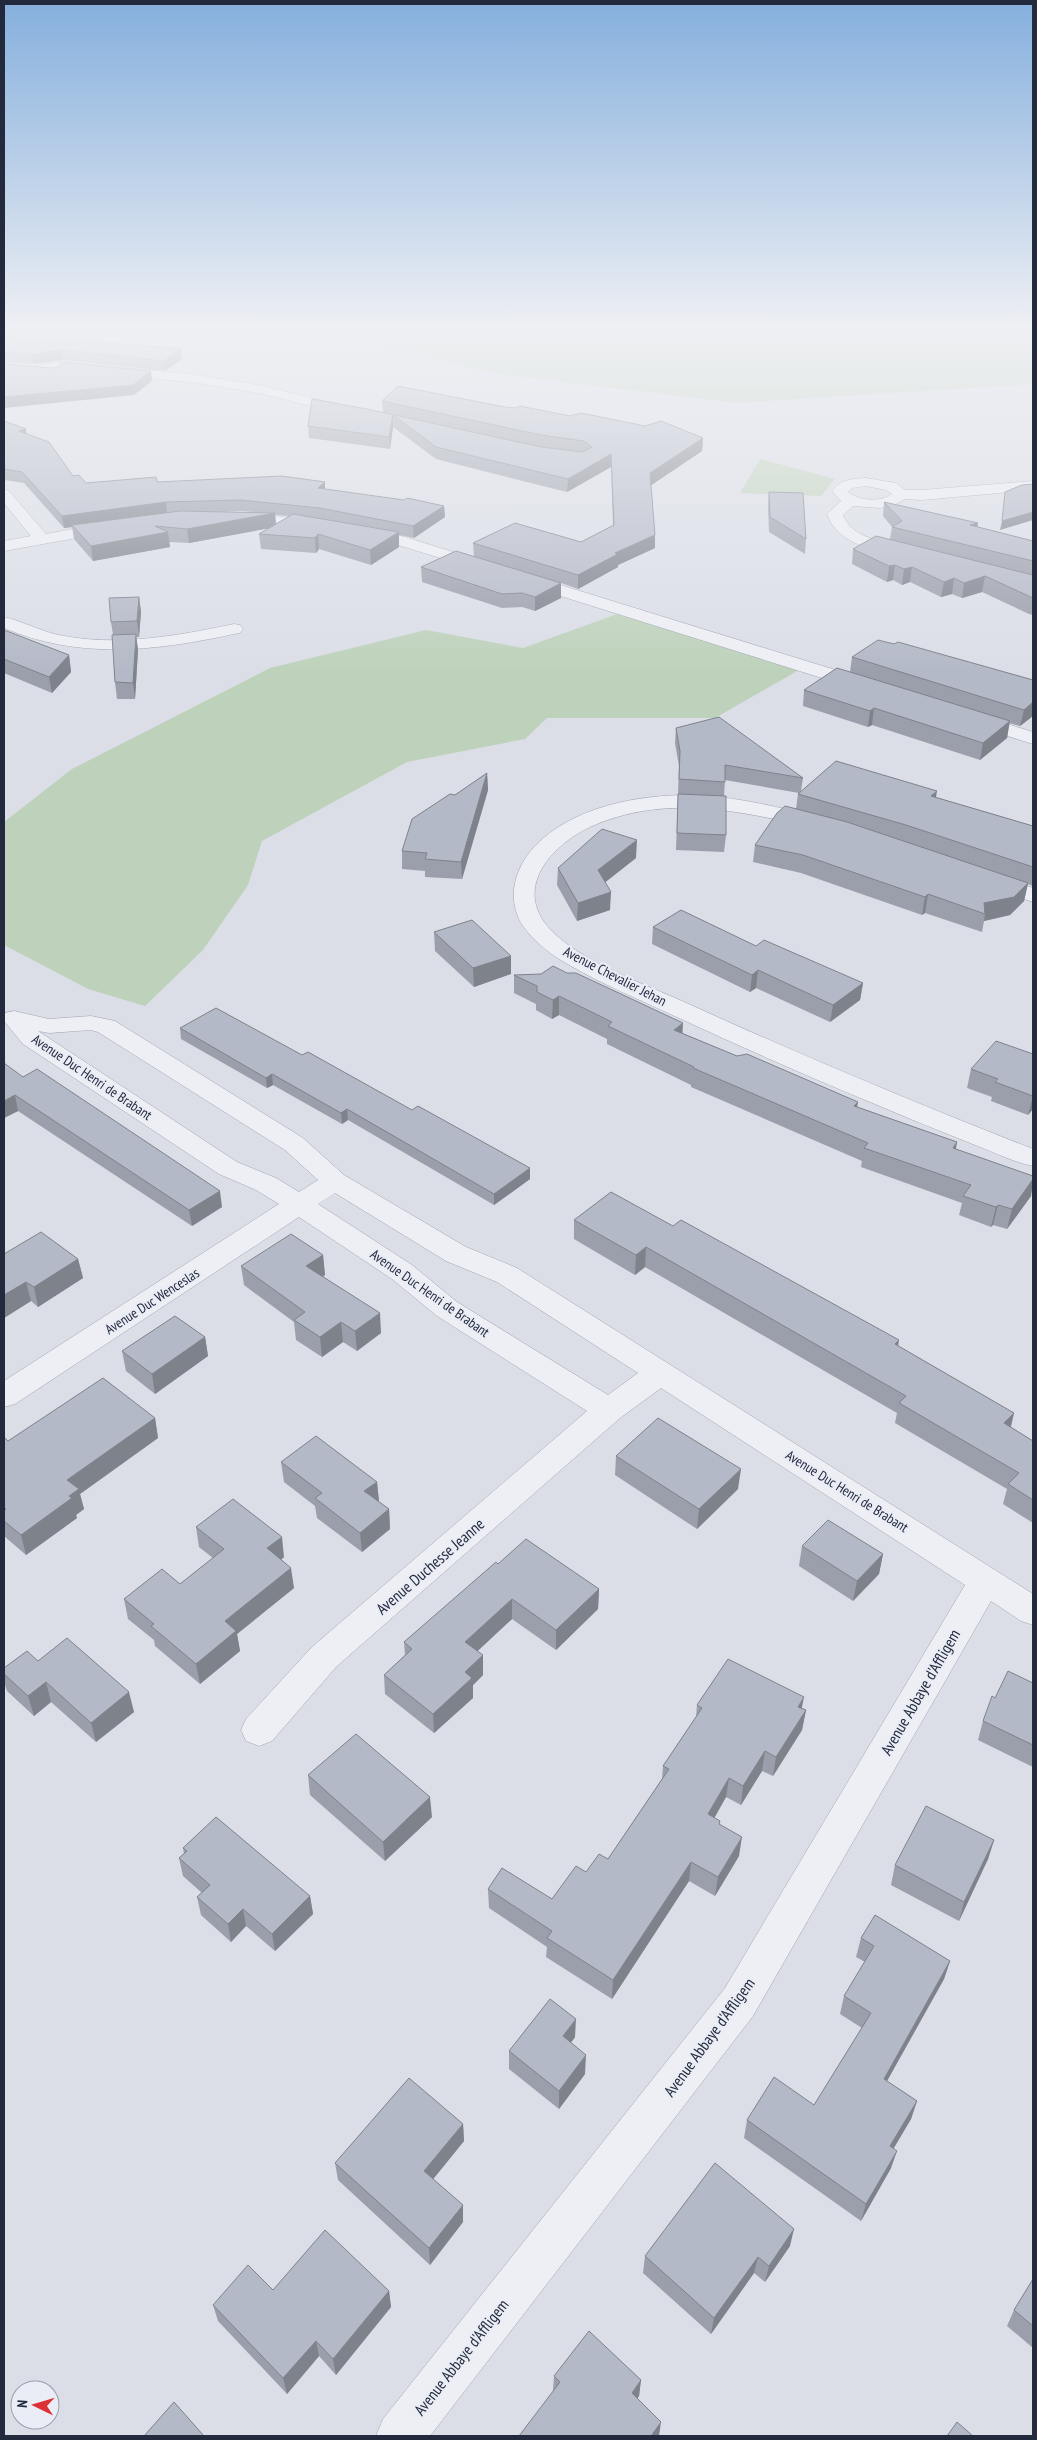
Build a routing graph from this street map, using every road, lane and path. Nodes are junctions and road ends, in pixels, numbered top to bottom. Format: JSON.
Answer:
{"nodes":[{"id":1,"x":1033,"y":486,"type":"edge"},
{"id":2,"x":4,"y":494,"type":"edge"},
{"id":3,"x":901,"y":494,"type":"junction"},
{"id":4,"x":851,"y":500,"type":"junction"},
{"id":5,"x":222,"y":519,"type":"edge"},
{"id":6,"x":129,"y":524,"type":"edge"},
{"id":7,"x":41,"y":538,"type":"junction"},
{"id":8,"x":4,"y":546,"type":"edge"},
{"id":9,"x":918,"y":555,"type":"edge"},
{"id":10,"x":4,"y":622,"type":"edge"},
{"id":11,"x":234,"y":630,"type":"dead end"},
{"id":12,"x":883,"y":691,"type":"edge"},
{"id":13,"x":958,"y":715,"type":"edge"},
{"id":14,"x":1033,"y":738,"type":"edge"},
{"id":15,"x":835,"y":829,"type":"edge"},
{"id":16,"x":967,"y":873,"type":"edge"},
{"id":17,"x":1033,"y":895,"type":"edge"},
{"id":18,"x":11,"y":1015,"type":"edge"},
{"id":19,"x":1033,"y":1158,"type":"edge"},
{"id":20,"x":335,"y":1181,"type":"junction"},
{"id":21,"x":300,"y":1205,"type":"junction"},
{"id":22,"x":660,"y":1373,"type":"junction"},
{"id":23,"x":4,"y":1396,"type":"edge"},
{"id":24,"x":609,"y":1410,"type":"junction"},
{"id":25,"x":986,"y":1580,"type":"junction"},
{"id":26,"x":1033,"y":1611,"type":"edge"},
{"id":27,"x":259,"y":1730,"type":"dead end"},
{"id":28,"x":400,"y":2436,"type":"edge"}],
"edges":[{"from":1,"to":3,"type":"street"},
{"from":2,"to":7,"type":"street"},
{"from":3,"to":4,"type":"street"},
{"from":3,"to":4,"type":"street"},
{"from":4,"to":9,"type":"street"},
{"from":5,"to":12,"type":"street"},
{"from":6,"to":7,"type":"street"},
{"from":7,"to":8,"type":"street"},
{"from":10,"to":11,"type":"street"},
{"from":13,"to":14,"type":"street"},
{"from":15,"to":19,"type":"street","name":"Avenue Chevalier Jehan"},
{"from":16,"to":17,"type":"street"},
{"from":18,"to":20,"type":"street","name":"Avenue Duc Henri de Brabant"},
{"from":18,"to":21,"type":"street","name":"Avenue Duc Henri de Brabant"},
{"from":20,"to":21,"type":"street"},
{"from":20,"to":22,"type":"street","name":"Avenue Duc Henri de Brabant"},
{"from":21,"to":23,"type":"street","name":"Avenue Duc Wenceslas"},
{"from":21,"to":24,"type":"street","name":"Avenue Duc Henri de Brabant"},
{"from":22,"to":24,"type":"street"},
{"from":22,"to":25,"type":"street","name":"Avenue Duc Henri de Brabant"},
{"from":24,"to":27,"type":"street","name":"Avenue Duchesse Jeanne"},
{"from":25,"to":26,"type":"street","name":"Avenue Duc Henri de Brabant"},
{"from":25,"to":28,"type":"street","name":"Avenue Abbaye d'Affligem"}]}
